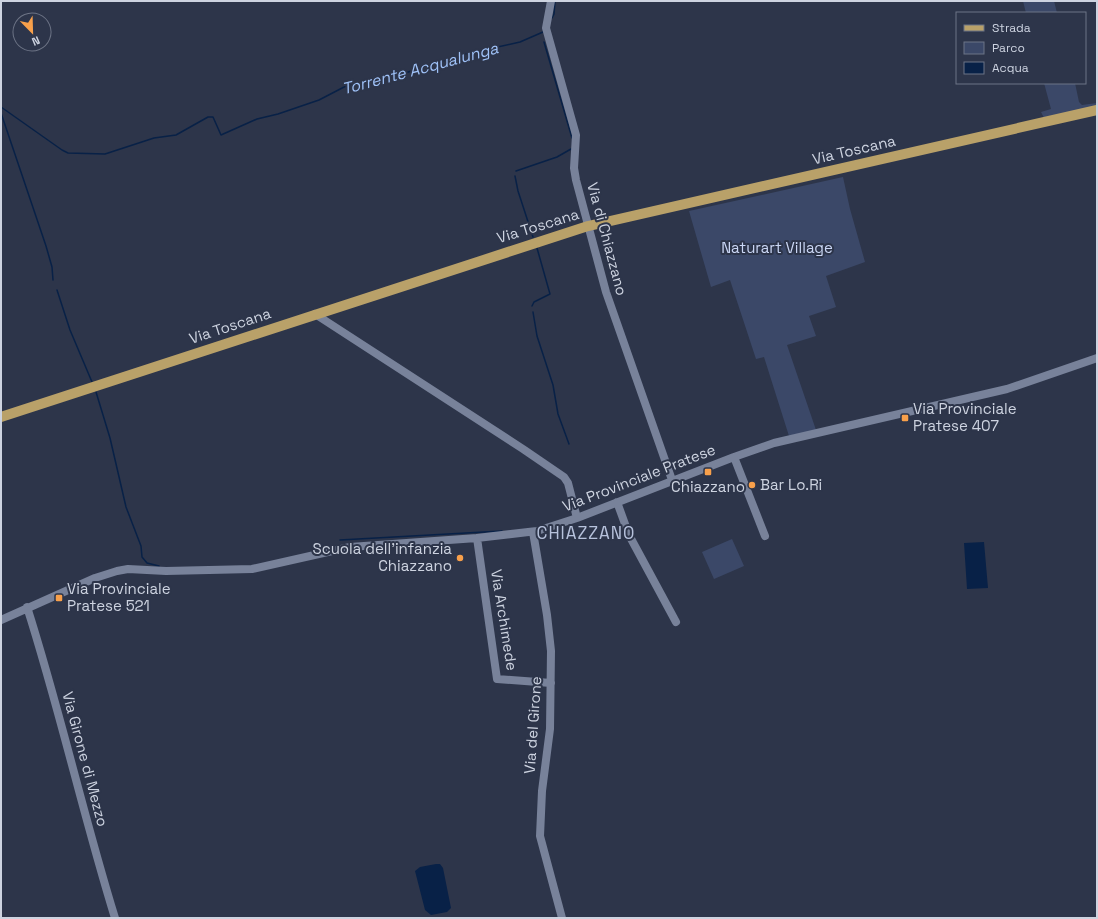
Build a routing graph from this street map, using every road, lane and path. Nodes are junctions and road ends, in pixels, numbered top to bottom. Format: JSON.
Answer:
{"nodes":[{"id":1,"x":551,"y":1,"type":"edge"},
{"id":2,"x":1097,"y":110,"type":"edge"},
{"id":3,"x":588,"y":226,"type":"junction"},
{"id":4,"x":315,"y":314,"type":"junction"},
{"id":5,"x":1097,"y":358,"type":"edge"},
{"id":6,"x":1,"y":417,"type":"edge"},
{"id":7,"x":734,"y":457,"type":"junction"},
{"id":8,"x":672,"y":480,"type":"junction"},
{"id":9,"x":617,"y":502,"type":"junction"},
{"id":10,"x":577,"y":518,"type":"junction"},
{"id":11,"x":533,"y":532,"type":"junction"},
{"id":12,"x":766,"y":536,"type":"dead end"},
{"id":13,"x":477,"y":538,"type":"junction"},
{"id":14,"x":27,"y":607,"type":"junction"},
{"id":15,"x":1,"y":620,"type":"edge"},
{"id":16,"x":676,"y":622,"type":"dead end"},
{"id":17,"x":551,"y":683,"type":"junction"},
{"id":18,"x":115,"y":918,"type":"edge"},
{"id":19,"x":562,"y":918,"type":"edge"}],
"edges":[{"from":1,"to":3,"type":"street","name":"Via di Chiazzano"},
{"from":2,"to":3,"type":"main road","name":"Via Toscana"},
{"from":3,"to":4,"type":"main road","name":"Via Toscana"},
{"from":3,"to":8,"type":"street","name":"Via di Chiazzano"},
{"from":4,"to":6,"type":"main road","name":"Via Toscana"},
{"from":4,"to":10,"type":"street"},
{"from":5,"to":7,"type":"street","name":"Via Provinciale Pratese"},
{"from":7,"to":8,"type":"street","name":"Via Provinciale Pratese"},
{"from":7,"to":12,"type":"street"},
{"from":8,"to":9,"type":"street","name":"Via Provinciale Pratese"},
{"from":9,"to":10,"type":"street","name":"Via Provinciale Pratese"},
{"from":9,"to":16,"type":"street"},
{"from":10,"to":11,"type":"street","name":"Via Provinciale Pratese"},
{"from":11,"to":13,"type":"street","name":"Via Provinciale Pratese"},
{"from":11,"to":17,"type":"street","name":"Via del Girone"},
{"from":13,"to":14,"type":"street","name":"Via Provinciale Pratese"},
{"from":13,"to":17,"type":"street","name":"Via Archimede"},
{"from":14,"to":15,"type":"street","name":"Via Provinciale Pratese"},
{"from":14,"to":18,"type":"street","name":"Via Girone di Mezzo"},
{"from":17,"to":19,"type":"street","name":"Via del Girone"}]}
